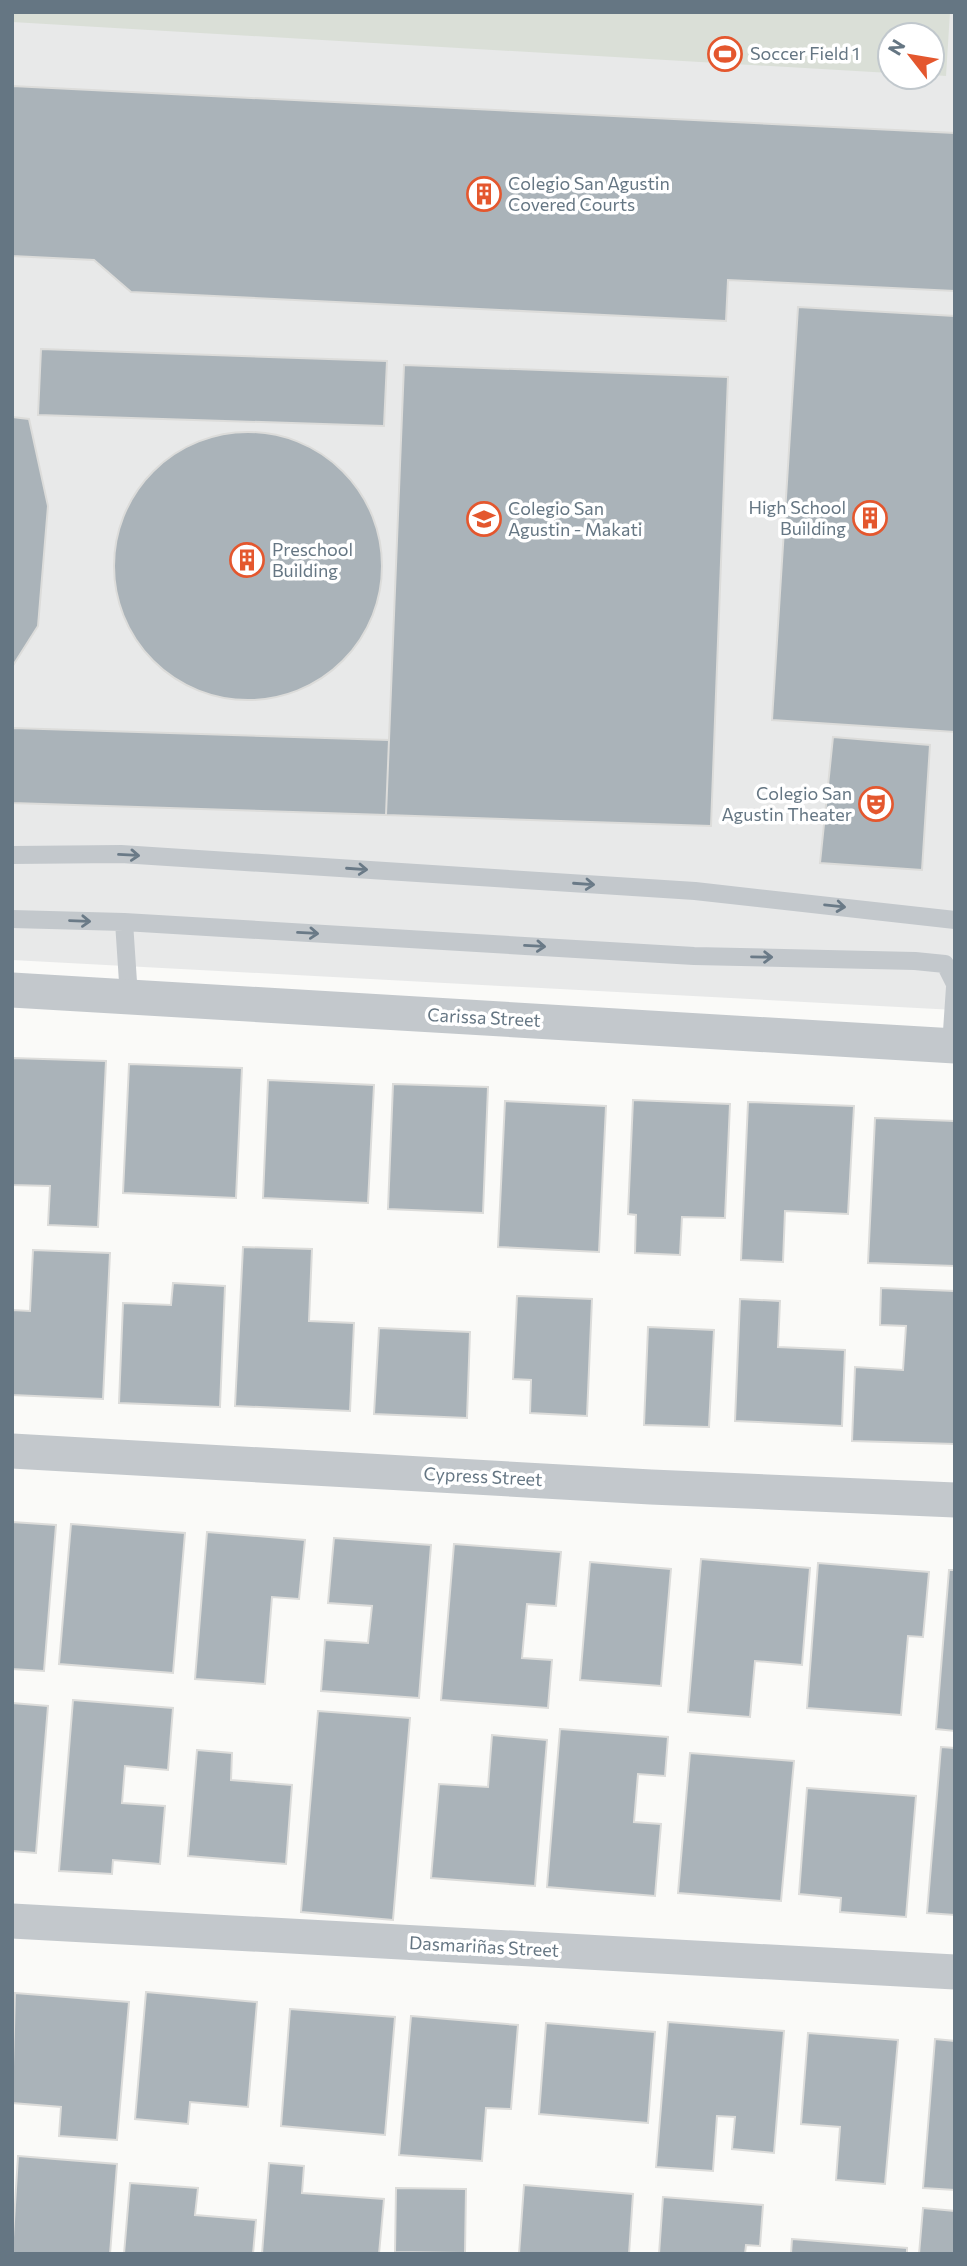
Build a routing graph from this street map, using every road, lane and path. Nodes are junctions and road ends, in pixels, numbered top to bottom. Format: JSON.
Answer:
{"nodes":[{"id":1,"x":12,"y":855,"type":"edge"},
{"id":2,"x":12,"y":919,"type":"edge"},
{"id":3,"x":955,"y":919,"type":"edge"},
{"id":4,"x":124,"y":922,"type":"junction"},
{"id":5,"x":955,"y":986,"type":"edge"},
{"id":6,"x":12,"y":990,"type":"edge"},
{"id":7,"x":129,"y":997,"type":"junction"},
{"id":8,"x":953,"y":1046,"type":"edge"},
{"id":9,"x":12,"y":1451,"type":"edge"},
{"id":10,"x":955,"y":1500,"type":"edge"},
{"id":11,"x":12,"y":1921,"type":"edge"},
{"id":12,"x":955,"y":1972,"type":"edge"}],
"edges":[{"from":1,"to":3,"type":"lane","one_way":true},
{"from":2,"to":4,"type":"lane","one_way":true},
{"from":4,"to":5,"type":"lane","one_way":true},
{"from":4,"to":7,"type":"lane"},
{"from":5,"to":8,"type":"lane"},
{"from":6,"to":7,"type":"street","name":"Carissa Street"},
{"from":7,"to":8,"type":"street","name":"Carissa Street"},
{"from":9,"to":10,"type":"street","name":"Cypress Street"},
{"from":11,"to":12,"type":"street","name":"Dasmariñas Street"}]}
